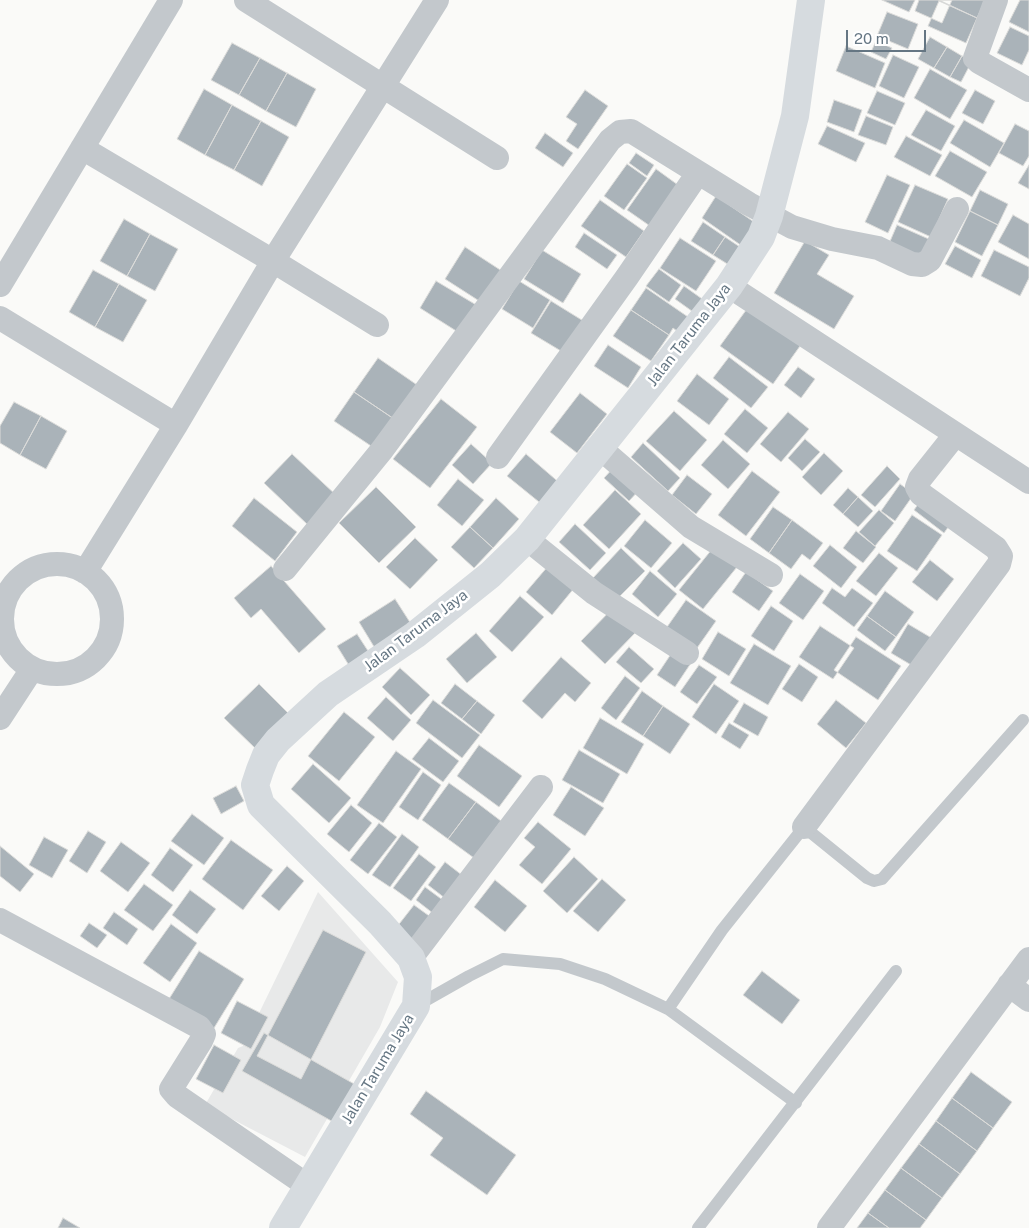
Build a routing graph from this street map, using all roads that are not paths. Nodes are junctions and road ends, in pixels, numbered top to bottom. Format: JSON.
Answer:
{"nodes":[{"id":1,"x":171,"y":0,"type":"edge"},
{"id":2,"x":246,"y":0,"type":"edge"},
{"id":3,"x":437,"y":0,"type":"edge"},
{"id":4,"x":811,"y":0,"type":"edge"},
{"id":5,"x":996,"y":0,"type":"edge"},
{"id":6,"x":382,"y":86,"type":"junction"},
{"id":7,"x":1029,"y":90,"type":"edge"},
{"id":8,"x":82,"y":148,"type":"junction"},
{"id":9,"x":497,"y":158,"type":"dead end"},
{"id":10,"x":698,"y":173,"type":"junction"},
{"id":11,"x":957,"y":209,"type":"dead end"},
{"id":12,"x":769,"y":216,"type":"junction"},
{"id":13,"x":273,"y":261,"type":"junction"},
{"id":14,"x":0,"y":285,"type":"edge"},
{"id":15,"x":729,"y":286,"type":"junction"},
{"id":16,"x":0,"y":318,"type":"edge"},
{"id":17,"x":377,"y":325,"type":"dead end"},
{"id":18,"x":176,"y":425,"type":"junction"},
{"id":19,"x":955,"y":435,"type":"junction"},
{"id":20,"x":600,"y":448,"type":"junction"},
{"id":21,"x":498,"y":457,"type":"dead end"},
{"id":22,"x":1029,"y":482,"type":"edge"},
{"id":23,"x":526,"y":540,"type":"junction"},
{"id":24,"x":285,"y":569,"type":"dead end"},
{"id":25,"x":85,"y":572,"type":"junction"},
{"id":26,"x":9,"y":573,"type":"edge"},
{"id":27,"x":771,"y":575,"type":"dead end"},
{"id":28,"x":1,"y":610,"type":"edge"},
{"id":29,"x":687,"y":653,"type":"dead end"},
{"id":30,"x":32,"y":669,"type":"junction"},
{"id":31,"x":0,"y":718,"type":"edge"},
{"id":32,"x":1022,"y":720,"type":"dead end"},
{"id":33,"x":541,"y":787,"type":"dead end"},
{"id":34,"x":804,"y":827,"type":"junction"},
{"id":35,"x":0,"y":920,"type":"edge"},
{"id":36,"x":411,"y":958,"type":"junction"},
{"id":37,"x":1029,"y":959,"type":"edge"},
{"id":38,"x":896,"y":972,"type":"dead end"},
{"id":39,"x":1009,"y":985,"type":"junction"},
{"id":40,"x":1029,"y":1000,"type":"edge"},
{"id":41,"x":416,"y":1006,"type":"junction"},
{"id":42,"x":668,"y":1009,"type":"junction"},
{"id":43,"x":796,"y":1102,"type":"junction"},
{"id":44,"x":308,"y":1186,"type":"junction"},
{"id":45,"x":283,"y":1228,"type":"edge"},
{"id":46,"x":698,"y":1228,"type":"edge"},
{"id":47,"x":829,"y":1228,"type":"edge"}],
"edges":[{"from":1,"to":8,"type":"street"},
{"from":2,"to":6,"type":"street"},
{"from":3,"to":6,"type":"street"},
{"from":4,"to":12,"type":"main road","name":"Jalan Taruma Jaya"},
{"from":5,"to":7,"type":"street"},
{"from":6,"to":9,"type":"street"},
{"from":6,"to":13,"type":"street"},
{"from":8,"to":13,"type":"street"},
{"from":8,"to":14,"type":"street"},
{"from":10,"to":12,"type":"street"},
{"from":10,"to":21,"type":"street"},
{"from":10,"to":24,"type":"street"},
{"from":11,"to":12,"type":"street"},
{"from":12,"to":15,"type":"main road","name":"Jalan Taruma Jaya"},
{"from":13,"to":17,"type":"street"},
{"from":13,"to":18,"type":"street"},
{"from":15,"to":19,"type":"street"},
{"from":15,"to":20,"type":"main road","name":"Jalan Taruma Jaya"},
{"from":16,"to":18,"type":"street"},
{"from":18,"to":25,"type":"street"},
{"from":19,"to":22,"type":"street"},
{"from":19,"to":34,"type":"street"},
{"from":20,"to":23,"type":"main road","name":"Jalan Taruma Jaya"},
{"from":20,"to":27,"type":"street"},
{"from":23,"to":29,"type":"street"},
{"from":23,"to":36,"type":"main road","name":"Jalan Taruma Jaya"},
{"from":25,"to":26,"type":"street"},
{"from":25,"to":30,"type":"street"},
{"from":26,"to":28,"type":"street"},
{"from":28,"to":30,"type":"street"},
{"from":30,"to":31,"type":"street"},
{"from":32,"to":34,"type":"lane"},
{"from":33,"to":36,"type":"street"},
{"from":34,"to":42,"type":"lane"},
{"from":35,"to":44,"type":"street"},
{"from":36,"to":41,"type":"main road","name":"Jalan Taruma Jaya"},
{"from":37,"to":39,"type":"street"},
{"from":38,"to":43,"type":"lane"},
{"from":39,"to":40,"type":"street"},
{"from":39,"to":47,"type":"street"},
{"from":41,"to":42,"type":"lane"},
{"from":41,"to":44,"type":"main road","name":"Jalan Taruma Jaya"},
{"from":42,"to":43,"type":"lane"},
{"from":43,"to":46,"type":"lane"},
{"from":44,"to":45,"type":"main road","name":"Jalan Taruma Jaya"}]}
